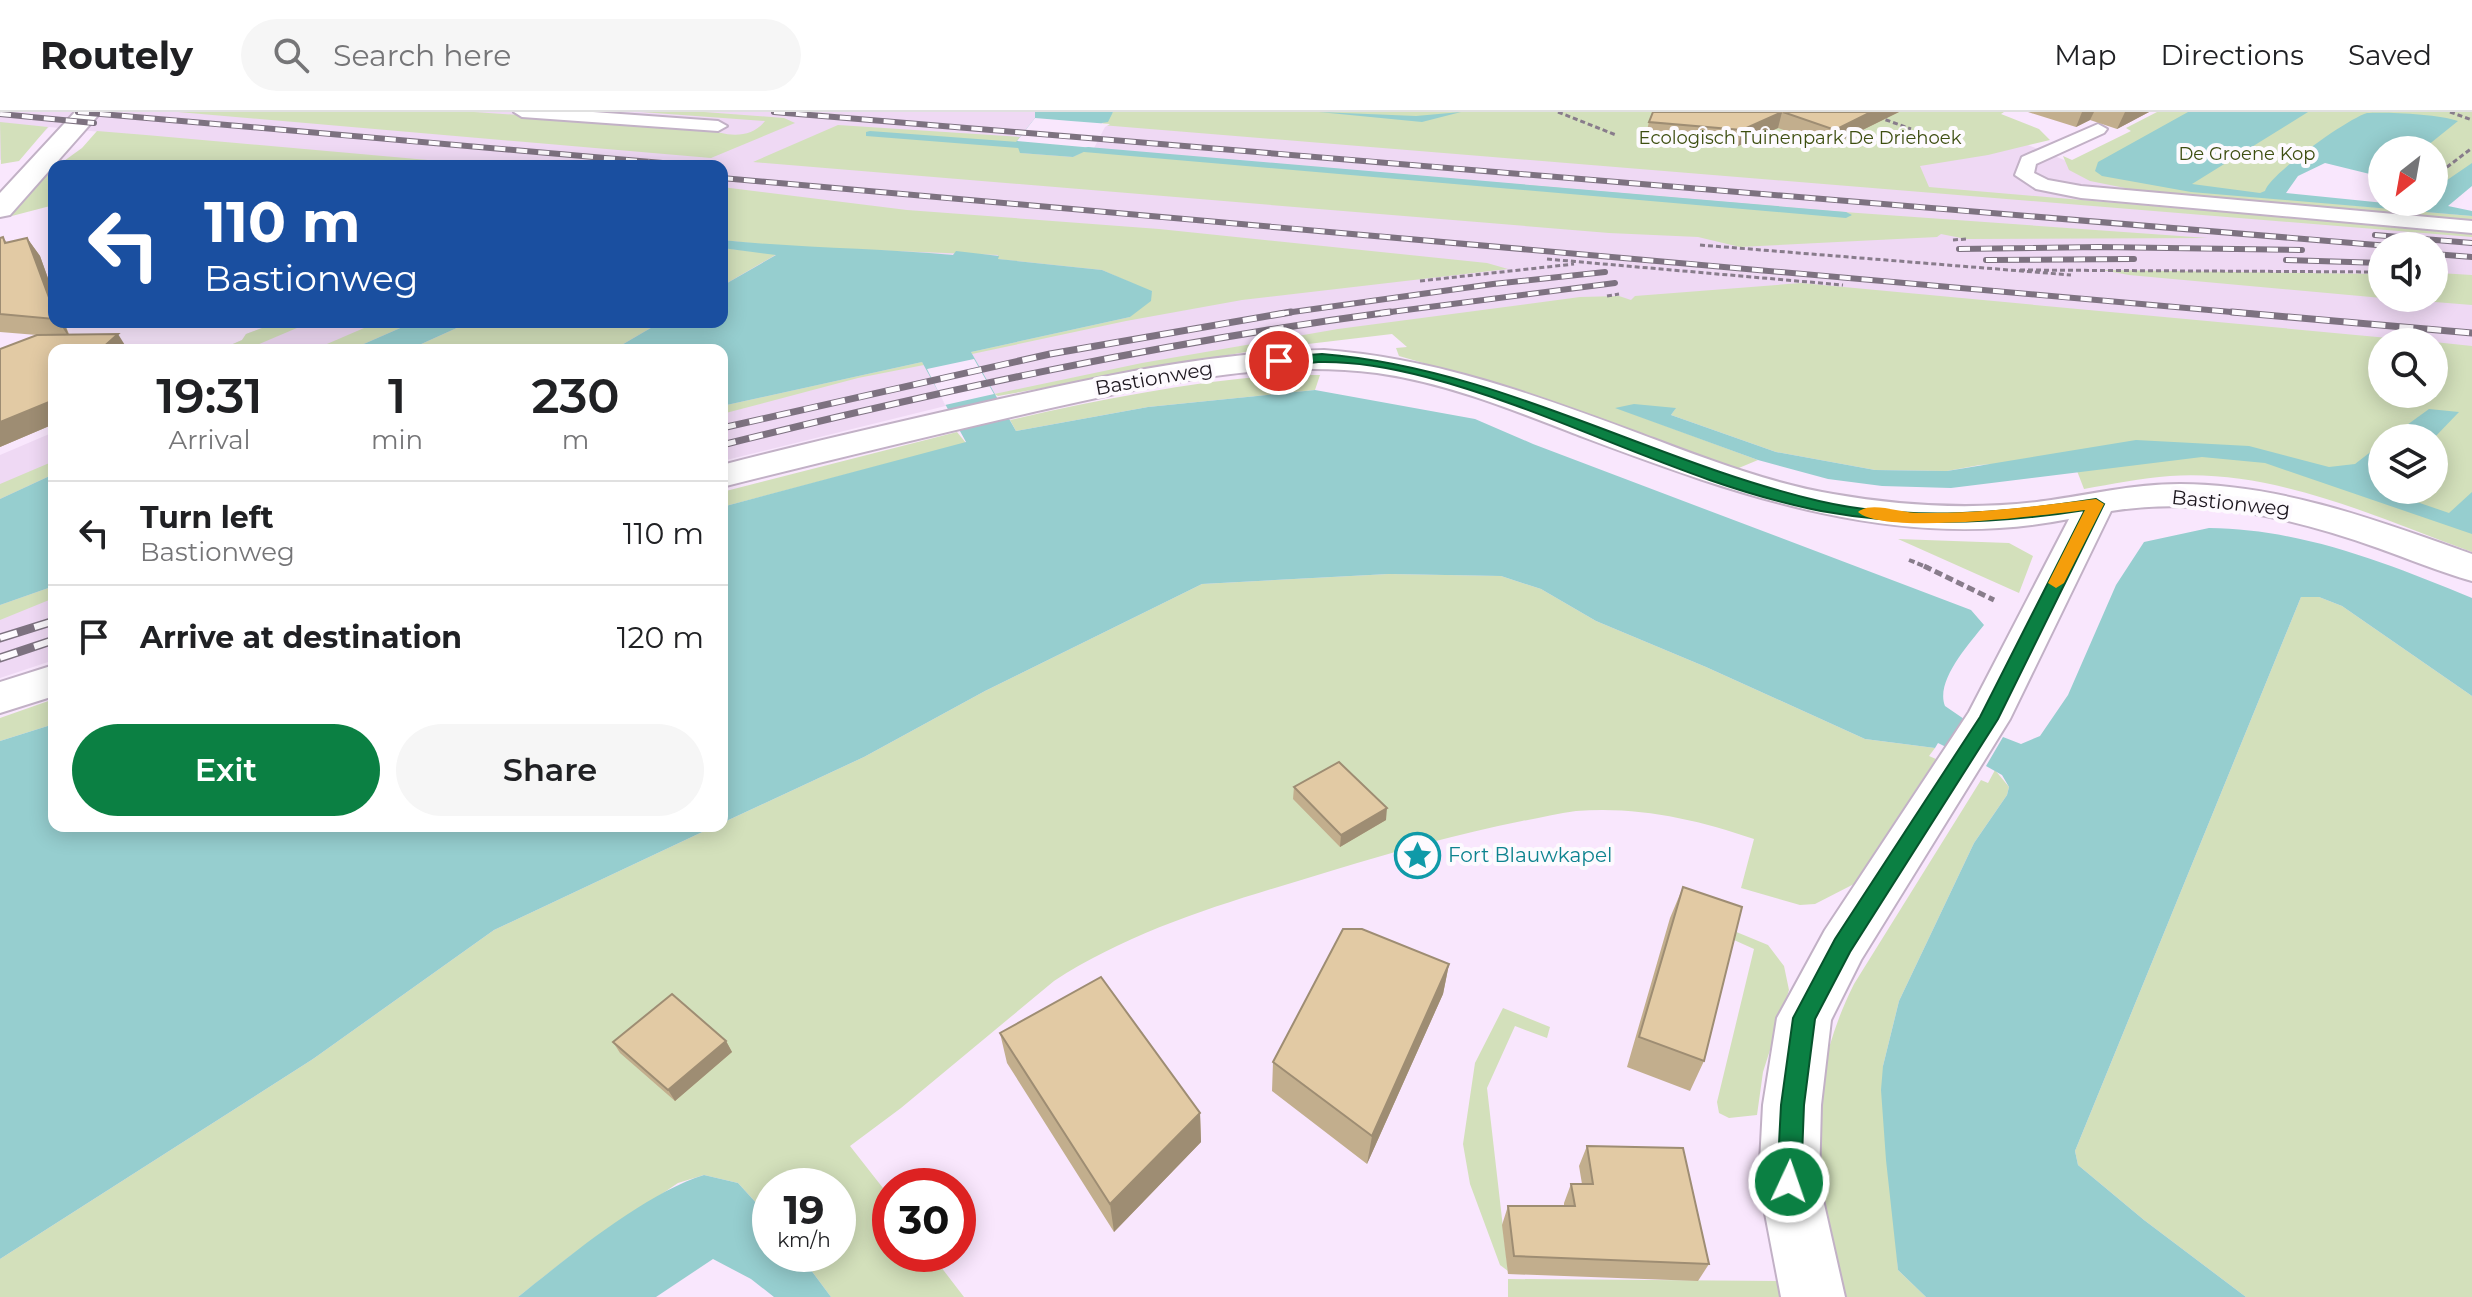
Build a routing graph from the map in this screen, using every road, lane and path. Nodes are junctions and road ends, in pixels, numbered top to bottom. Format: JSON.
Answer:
{"nodes":[{"id":1,"x":89,"y":112,"type":"edge"},
{"id":2,"x":522,"y":112,"type":"edge"},
{"id":3,"x":1558,"y":112,"type":"edge"},
{"id":4,"x":2450,"y":112,"type":"edge"},
{"id":5,"x":1874,"y":116,"type":"dead end"},
{"id":6,"x":2472,"y":120,"type":"edge"},
{"id":7,"x":718,"y":126,"type":"dead end"},
{"id":8,"x":1911,"y":129,"type":"dead end"},
{"id":9,"x":2098,"y":129,"type":"dead end"},
{"id":10,"x":1616,"y":135,"type":"dead end"},
{"id":11,"x":2472,"y":148,"type":"edge"},
{"id":12,"x":2448,"y":166,"type":"edge"},
{"id":13,"x":0,"y":209,"type":"edge"},
{"id":14,"x":2472,"y":227,"type":"edge"},
{"id":15,"x":1966,"y":239,"type":"dead end"},
{"id":16,"x":1953,"y":240,"type":"dead end"},
{"id":17,"x":1700,"y":245,"type":"dead end"},
{"id":18,"x":1547,"y":259,"type":"dead end"},
{"id":19,"x":1579,"y":263,"type":"dead end"},
{"id":20,"x":2007,"y":270,"type":"dead end"},
{"id":21,"x":2368,"y":272,"type":"edge"},
{"id":22,"x":2071,"y":275,"type":"dead end"},
{"id":23,"x":1420,"y":281,"type":"dead end"},
{"id":24,"x":1843,"y":285,"type":"dead end"},
{"id":25,"x":1619,"y":294,"type":"dead end"},
{"id":26,"x":1607,"y":296,"type":"dead end"},
{"id":27,"x":728,"y":475,"type":"edge"},
{"id":28,"x":2096,"y":504,"type":"junction"},
{"id":29,"x":1902,"y":558,"type":"dead end"},
{"id":30,"x":2472,"y":568,"type":"edge"},
{"id":31,"x":2034,"y":627,"type":"junction"},
{"id":32,"x":48,"y":682,"type":"edge"},
{"id":33,"x":0,"y":698,"type":"edge"},
{"id":34,"x":1813,"y":1297,"type":"edge"}],
"edges":[{"from":1,"to":13,"type":"street"},
{"from":2,"to":7,"type":"lane"},
{"from":3,"to":10,"type":"path"},
{"from":4,"to":6,"type":"path"},
{"from":5,"to":8,"type":"path"},
{"from":9,"to":14,"type":"lane"},
{"from":11,"to":12,"type":"path"},
{"from":15,"to":16,"type":"path"},
{"from":17,"to":22,"type":"path"},
{"from":18,"to":24,"type":"path"},
{"from":19,"to":23,"type":"path"},
{"from":20,"to":21,"type":"path"},
{"from":25,"to":26,"type":"path"},
{"from":27,"to":28,"type":"street","name":"Bastionweg"},
{"from":28,"to":30,"type":"street","name":"Bastionweg"},
{"from":28,"to":31,"type":"street"},
{"from":29,"to":31,"type":"path"},
{"from":31,"to":34,"type":"street"},
{"from":32,"to":33,"type":"street"}]}
